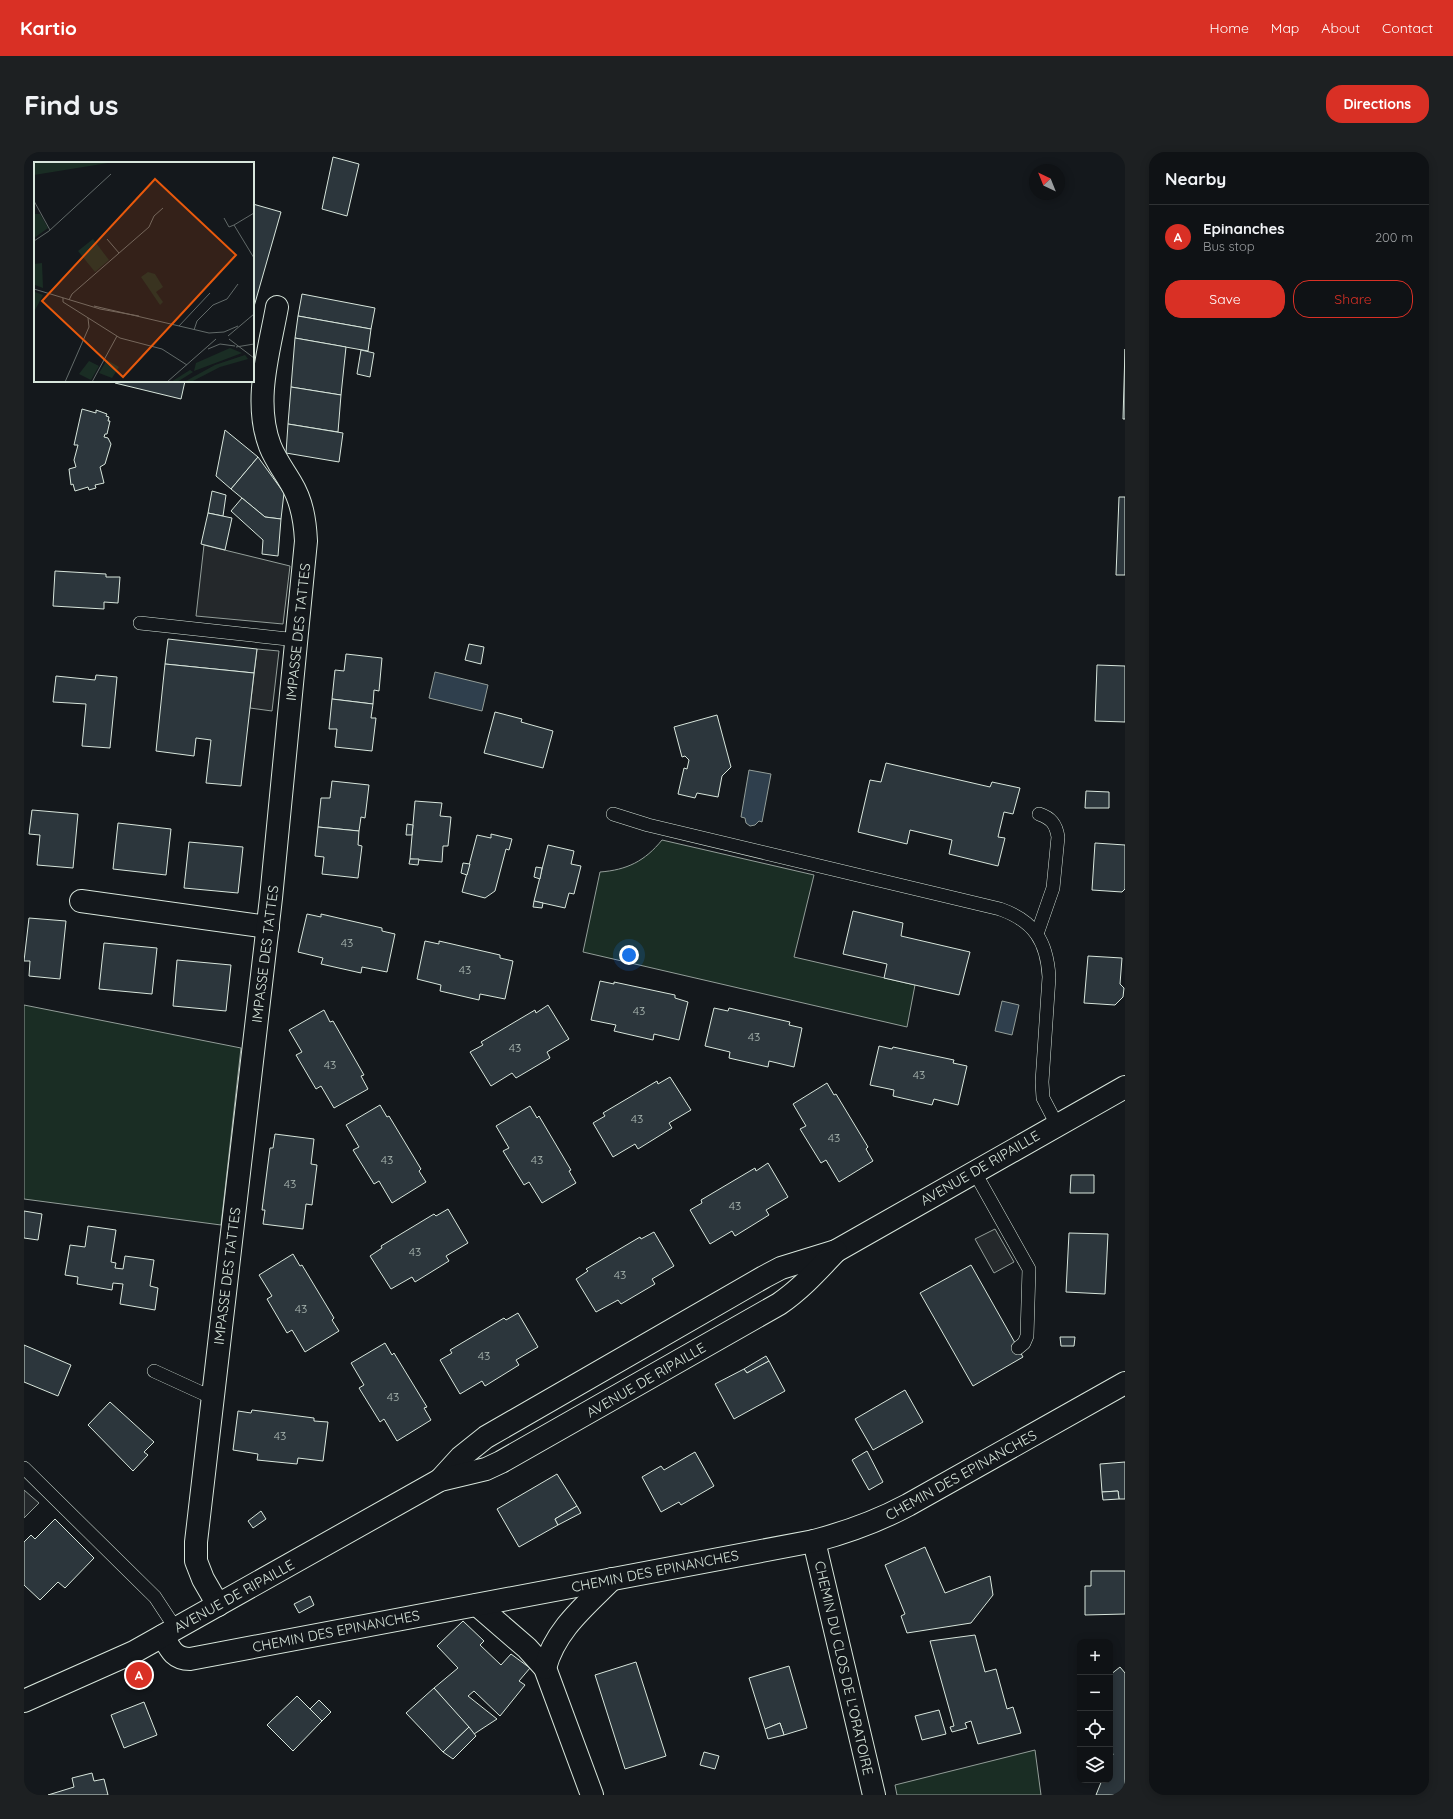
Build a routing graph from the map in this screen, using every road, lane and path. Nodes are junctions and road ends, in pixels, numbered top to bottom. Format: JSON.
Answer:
{"nodes":[{"id":1,"x":277,"y":307,"type":"dead end"},
{"id":2,"x":140,"y":623,"type":"dead end"},
{"id":3,"x":297,"y":640,"type":"junction"},
{"id":4,"x":613,"y":814,"type":"dead end"},
{"id":5,"x":1038,"y":814,"type":"dead end"},
{"id":6,"x":81,"y":901,"type":"dead end"},
{"id":7,"x":268,"y":927,"type":"junction"},
{"id":8,"x":1037,"y":934,"type":"junction"},
{"id":9,"x":1125,"y":1087,"type":"edge"},
{"id":10,"x":1057,"y":1125,"type":"junction"},
{"id":11,"x":974,"y":1171,"type":"junction"},
{"id":12,"x":836,"y":1251,"type":"junction"},
{"id":13,"x":1018,"y":1348,"type":"dead end"},
{"id":14,"x":154,"y":1371,"type":"dead end"},
{"id":15,"x":593,"y":1376,"type":"junction"},
{"id":16,"x":1125,"y":1383,"type":"edge"},
{"id":17,"x":213,"y":1398,"type":"junction"},
{"id":18,"x":611,"y":1400,"type":"junction"},
{"id":19,"x":24,"y":1468,"type":"edge"},
{"id":20,"x":440,"y":1480,"type":"junction"},
{"id":21,"x":814,"y":1541,"type":"junction"},
{"id":22,"x":612,"y":1579,"type":"junction"},
{"id":23,"x":477,"y":1604,"type":"junction"},
{"id":24,"x":218,"y":1605,"type":"junction"},
{"id":25,"x":169,"y":1632,"type":"junction"},
{"id":26,"x":545,"y":1668,"type":"junction"},
{"id":27,"x":24,"y":1701,"type":"edge"},
{"id":28,"x":592,"y":1795,"type":"edge"},
{"id":29,"x":874,"y":1795,"type":"edge"}],
"edges":[{"from":1,"to":3,"type":"street","name":"IMPASSE DES TATTES"},
{"from":2,"to":3,"type":"lane"},
{"from":3,"to":7,"type":"street","name":"IMPASSE DES TATTES"},
{"from":4,"to":8,"type":"lane"},
{"from":5,"to":8,"type":"lane"},
{"from":6,"to":7,"type":"street"},
{"from":7,"to":17,"type":"street","name":"IMPASSE DES TATTES"},
{"from":8,"to":10,"type":"lane"},
{"from":9,"to":10,"type":"street","name":"AVENUE DE RIPAILLE"},
{"from":10,"to":11,"type":"street","name":"AVENUE DE RIPAILLE"},
{"from":11,"to":12,"type":"street","name":"AVENUE DE RIPAILLE"},
{"from":11,"to":13,"type":"lane"},
{"from":12,"to":15,"type":"street","name":"AVENUE DE RIPAILLE"},
{"from":12,"to":18,"type":"street","name":"AVENUE DE RIPAILLE"},
{"from":14,"to":17,"type":"lane"},
{"from":15,"to":18,"type":"street"},
{"from":15,"to":20,"type":"street","name":"AVENUE DE RIPAILLE"},
{"from":16,"to":21,"type":"street","name":"CHEMIN DES EPINANCHES"},
{"from":17,"to":24,"type":"street","name":"IMPASSE DES TATTES"},
{"from":18,"to":20,"type":"street","name":"AVENUE DE RIPAILLE"},
{"from":19,"to":25,"type":"lane"},
{"from":20,"to":24,"type":"street","name":"AVENUE DE RIPAILLE"},
{"from":21,"to":22,"type":"street","name":"CHEMIN DES EPINANCHES"},
{"from":21,"to":29,"type":"street","name":"CHEMIN DU CLOS DE L'ORATOIRE"},
{"from":22,"to":23,"type":"street","name":"CHEMIN DES EPINANCHES"},
{"from":22,"to":26,"type":"street"},
{"from":23,"to":25,"type":"street","name":"CHEMIN DES EPINANCHES"},
{"from":23,"to":26,"type":"street"},
{"from":24,"to":25,"type":"street","name":"AVENUE DE RIPAILLE"},
{"from":25,"to":27,"type":"street","name":"AVENUE DE RIPAILLE"},
{"from":26,"to":28,"type":"street"}]}
